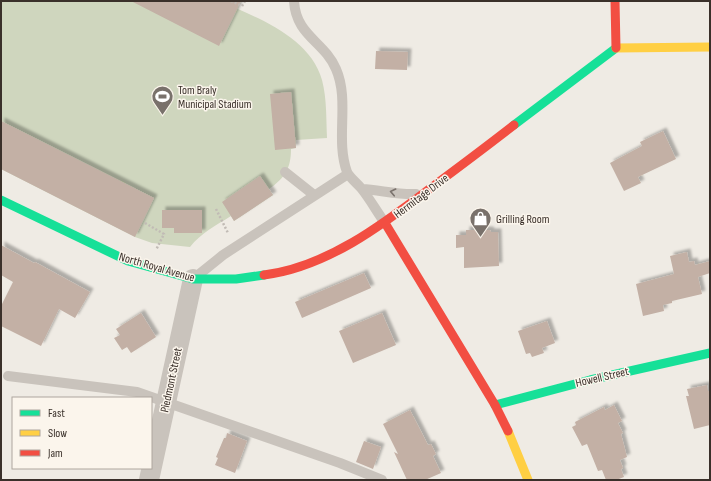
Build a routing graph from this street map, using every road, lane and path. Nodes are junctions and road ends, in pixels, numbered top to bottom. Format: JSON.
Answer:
{"nodes":[{"id":1,"x":231,"y":1,"type":"edge"},
{"id":2,"x":245,"y":1,"type":"edge"},
{"id":3,"x":294,"y":1,"type":"edge"},
{"id":4,"x":615,"y":1,"type":"edge"},
{"id":5,"x":616,"y":48,"type":"junction"},
{"id":6,"x":710,"y":48,"type":"edge"},
{"id":7,"x":285,"y":172,"type":"dead end"},
{"id":8,"x":348,"y":174,"type":"junction"},
{"id":9,"x":362,"y":189,"type":"junction"},
{"id":10,"x":424,"y":194,"type":"junction"},
{"id":11,"x":314,"y":196,"type":"junction"},
{"id":12,"x":1,"y":200,"type":"edge"},
{"id":13,"x":216,"y":209,"type":"dead end"},
{"id":14,"x":145,"y":223,"type":"dead end"},
{"id":15,"x":385,"y":223,"type":"junction"},
{"id":16,"x":228,"y":233,"type":"dead end"},
{"id":17,"x":156,"y":250,"type":"dead end"},
{"id":18,"x":193,"y":279,"type":"junction"},
{"id":19,"x":710,"y":353,"type":"edge"},
{"id":20,"x":8,"y":376,"type":"dead end"},
{"id":21,"x":166,"y":401,"type":"junction"},
{"id":22,"x":495,"y":405,"type":"junction"},
{"id":23,"x":152,"y":466,"type":"edge"},
{"id":24,"x":151,"y":469,"type":"edge"},
{"id":25,"x":149,"y":480,"type":"edge"},
{"id":26,"x":382,"y":480,"type":"edge"},
{"id":27,"x":528,"y":480,"type":"edge"}],
"edges":[{"from":1,"to":2,"type":"path"},
{"from":3,"to":8,"type":"lane"},
{"from":4,"to":5,"type":"street"},
{"from":5,"to":6,"type":"street"},
{"from":5,"to":10,"type":"street","name":"Hermitage Drive"},
{"from":7,"to":11,"type":"lane"},
{"from":8,"to":9,"type":"lane"},
{"from":8,"to":11,"type":"lane"},
{"from":10,"to":9,"type":"lane","one_way":true},
{"from":9,"to":15,"type":"lane"},
{"from":10,"to":15,"type":"street","name":"Hermitage Drive"},
{"from":11,"to":18,"type":"lane"},
{"from":12,"to":18,"type":"street","name":"North Royal Avenue"},
{"from":13,"to":16,"type":"path"},
{"from":14,"to":17,"type":"path"},
{"from":15,"to":18,"type":"street","name":"North Royal Avenue"},
{"from":15,"to":22,"type":"street","name":"Hermitage Drive"},
{"from":18,"to":21,"type":"street","name":"Piedmont Street"},
{"from":19,"to":22,"type":"street","name":"Howell Street"},
{"from":20,"to":21,"type":"lane"},
{"from":21,"to":23,"type":"street","name":"Piedmont Street"},
{"from":21,"to":26,"type":"lane"},
{"from":22,"to":27,"type":"street","name":"Hermitage Drive"},
{"from":24,"to":25,"type":"street","name":"Piedmont Street"}]}
